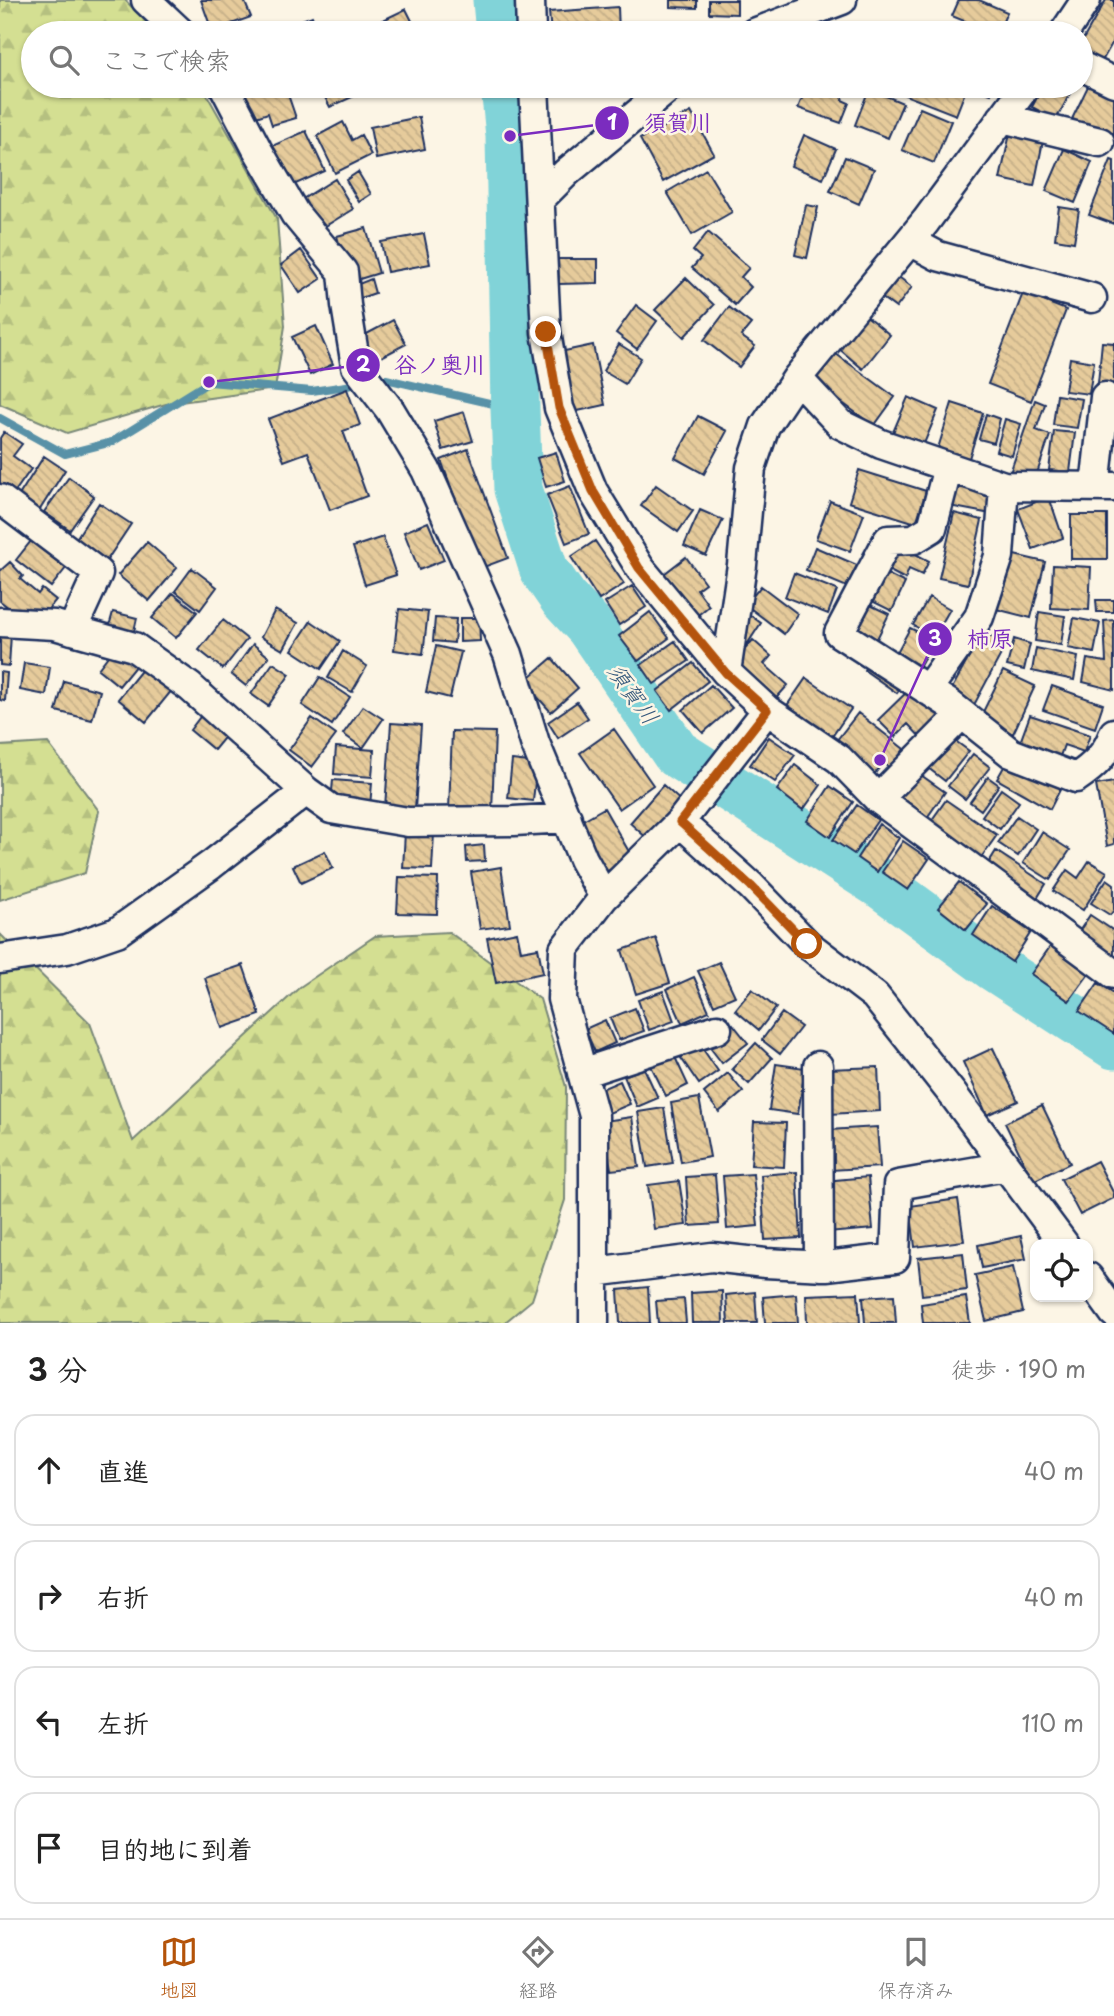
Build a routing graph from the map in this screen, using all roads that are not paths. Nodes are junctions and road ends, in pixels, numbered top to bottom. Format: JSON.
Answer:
{"nodes":[{"id":1,"x":146,"y":0,"type":"edge"},
{"id":2,"x":530,"y":0,"type":"edge"},
{"id":3,"x":842,"y":0,"type":"edge"},
{"id":4,"x":1086,"y":0,"type":"edge"},
{"id":5,"x":168,"y":21,"type":"edge"},
{"id":6,"x":531,"y":21,"type":"edge"},
{"id":7,"x":786,"y":21,"type":"edge"},
{"id":8,"x":1072,"y":21,"type":"edge"},
{"id":9,"x":1093,"y":72,"type":"edge"},
{"id":10,"x":1114,"y":82,"type":"edge"},
{"id":11,"x":230,"y":98,"type":"edge"},
{"id":12,"x":535,"y":98,"type":"edge"},
{"id":13,"x":657,"y":98,"type":"edge"},
{"id":14,"x":1017,"y":98,"type":"edge"},
{"id":15,"x":1002,"y":118,"type":"junction"},
{"id":16,"x":1100,"y":142,"type":"dead end"},
{"id":17,"x":540,"y":199,"type":"junction"},
{"id":18,"x":910,"y":241,"type":"junction"},
{"id":19,"x":1092,"y":298,"type":"dead end"},
{"id":20,"x":797,"y":378,"type":"junction"},
{"id":21,"x":1105,"y":397,"type":"dead end"},
{"id":22,"x":948,"y":467,"type":"junction"},
{"id":23,"x":1004,"y":486,"type":"junction"},
{"id":24,"x":1105,"y":487,"type":"edge"},
{"id":25,"x":0,"y":499,"type":"edge"},
{"id":26,"x":0,"y":622,"type":"edge"},
{"id":27,"x":72,"y":630,"type":"junction"},
{"id":28,"x":726,"y":673,"type":"junction"},
{"id":29,"x":927,"y":690,"type":"junction"},
{"id":30,"x":767,"y":710,"type":"junction"},
{"id":31,"x":962,"y":714,"type":"junction"},
{"id":32,"x":1114,"y":733,"type":"edge"},
{"id":33,"x":306,"y":791,"type":"junction"},
{"id":34,"x":878,"y":799,"type":"junction"},
{"id":35,"x":687,"y":813,"type":"junction"},
{"id":36,"x":567,"y":818,"type":"junction"},
{"id":37,"x":604,"y":897,"type":"junction"},
{"id":38,"x":0,"y":959,"type":"edge"},
{"id":39,"x":1114,"y":974,"type":"edge"},
{"id":40,"x":717,"y":1029,"type":"dead end"},
{"id":41,"x":818,"y":1066,"type":"dead end"},
{"id":42,"x":582,"y":1073,"type":"junction"},
{"id":43,"x":1006,"y":1166,"type":"junction"},
{"id":44,"x":1060,"y":1239,"type":"edge"},
{"id":45,"x":819,"y":1266,"type":"junction"},
{"id":46,"x":594,"y":1272,"type":"junction"},
{"id":47,"x":1093,"y":1284,"type":"edge"},
{"id":48,"x":1114,"y":1313,"type":"edge"},
{"id":49,"x":594,"y":1323,"type":"edge"}],
"edges":[{"from":1,"to":5,"type":"street"},
{"from":2,"to":6,"type":"street"},
{"from":3,"to":7,"type":"street"},
{"from":4,"to":8,"type":"street"},
{"from":9,"to":10,"type":"street"},
{"from":11,"to":36,"type":"street"},
{"from":12,"to":17,"type":"street"},
{"from":13,"to":17,"type":"street"},
{"from":14,"to":15,"type":"street"},
{"from":15,"to":16,"type":"street"},
{"from":15,"to":18,"type":"street"},
{"from":17,"to":28,"type":"street"},
{"from":18,"to":19,"type":"street"},
{"from":18,"to":20,"type":"street"},
{"from":20,"to":22,"type":"street"},
{"from":20,"to":28,"type":"street"},
{"from":21,"to":24,"type":"street"},
{"from":22,"to":23,"type":"street"},
{"from":22,"to":29,"type":"street"},
{"from":23,"to":24,"type":"street"},
{"from":23,"to":29,"type":"street"},
{"from":25,"to":27,"type":"street"},
{"from":26,"to":27,"type":"street"},
{"from":27,"to":33,"type":"street"},
{"from":28,"to":30,"type":"street"},
{"from":29,"to":31,"type":"street"},
{"from":30,"to":34,"type":"street"},
{"from":30,"to":35,"type":"street"},
{"from":31,"to":32,"type":"street"},
{"from":31,"to":34,"type":"street"},
{"from":33,"to":36,"type":"street"},
{"from":33,"to":38,"type":"street"},
{"from":34,"to":39,"type":"street"},
{"from":35,"to":37,"type":"street"},
{"from":35,"to":43,"type":"street"},
{"from":36,"to":37,"type":"street"},
{"from":37,"to":42,"type":"street"},
{"from":40,"to":42,"type":"street"},
{"from":41,"to":45,"type":"street"},
{"from":42,"to":46,"type":"street"},
{"from":43,"to":44,"type":"street"},
{"from":43,"to":45,"type":"street"},
{"from":45,"to":46,"type":"street"},
{"from":46,"to":49,"type":"street"},
{"from":47,"to":48,"type":"street"}]}
